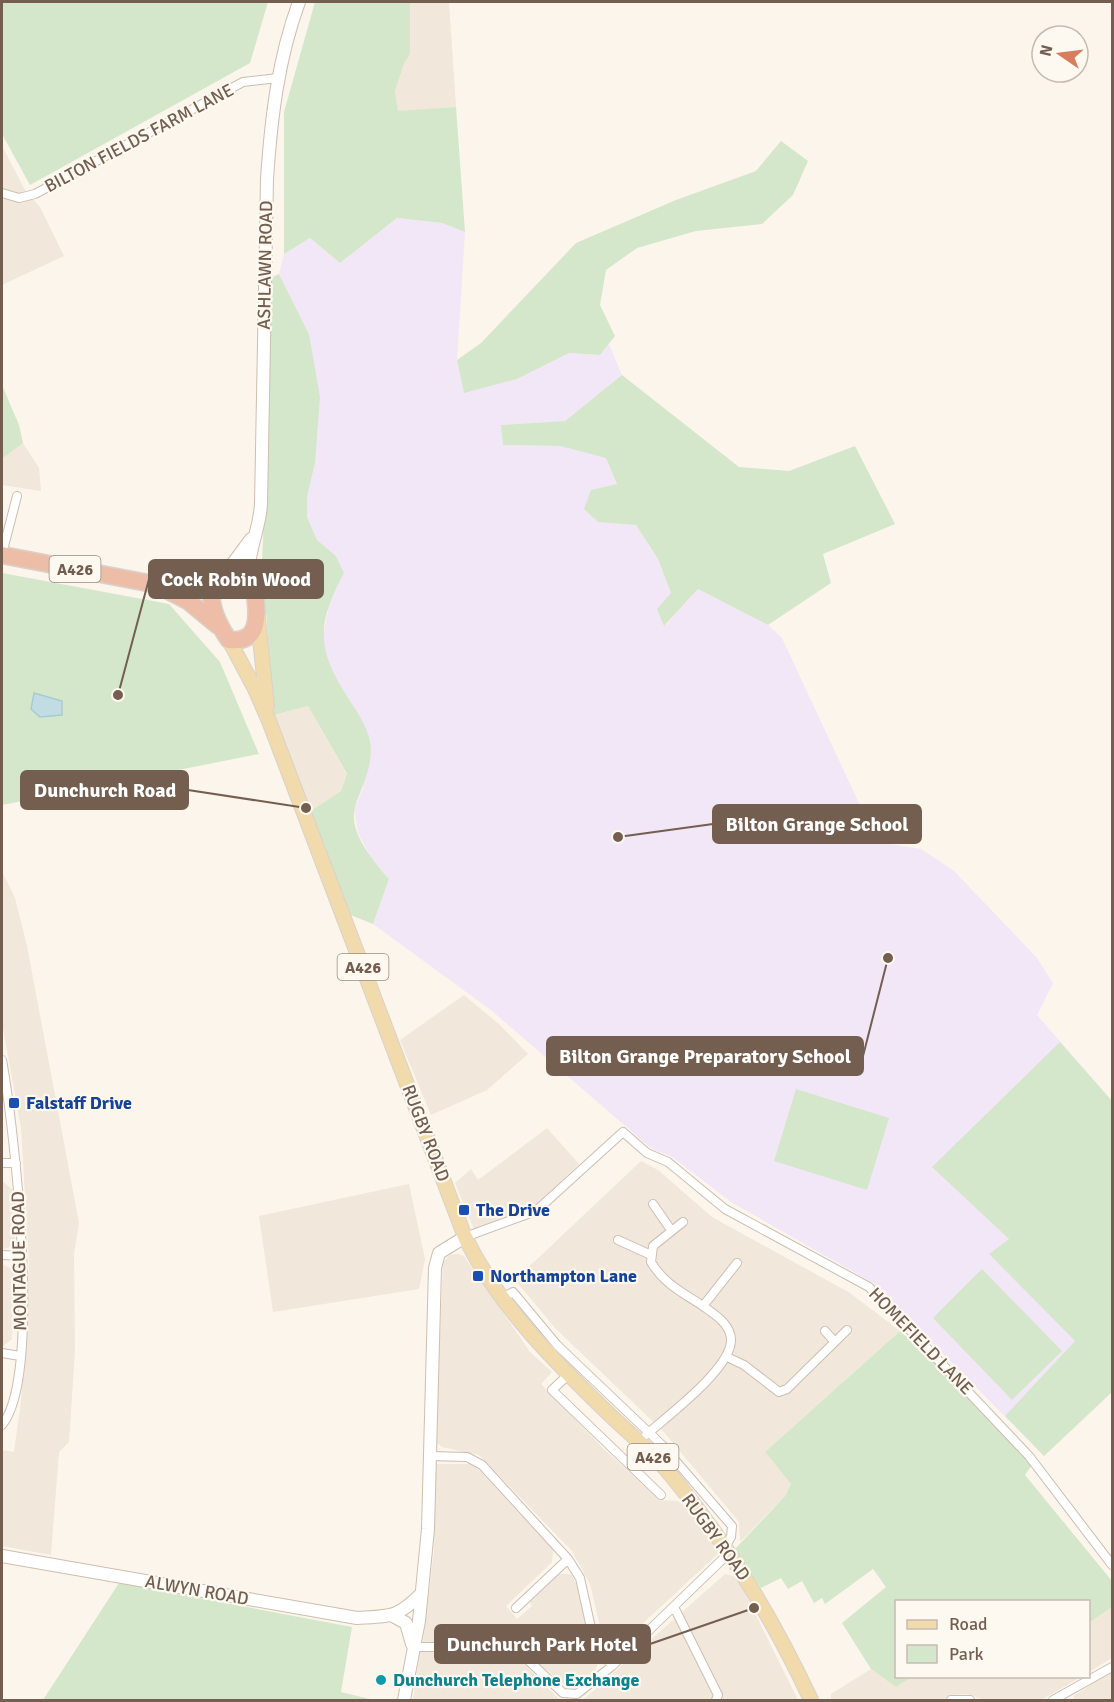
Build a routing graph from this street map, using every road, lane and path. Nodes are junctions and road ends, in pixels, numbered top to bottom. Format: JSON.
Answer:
{"nodes":[{"id":1,"x":299,"y":2,"type":"edge"},
{"id":2,"x":278,"y":78,"type":"junction"},
{"id":3,"x":2,"y":193,"type":"edge"},
{"id":4,"x":17,"y":496,"type":"dead end"},
{"id":5,"x":257,"y":531,"type":"junction"},
{"id":6,"x":2,"y":555,"type":"edge"},
{"id":7,"x":221,"y":577,"type":"junction"},
{"id":8,"x":249,"y":580,"type":"junction"},
{"id":9,"x":148,"y":583,"type":"junction"},
{"id":10,"x":258,"y":619,"type":"junction"},
{"id":11,"x":224,"y":634,"type":"junction"},
{"id":12,"x":268,"y":721,"type":"junction"},
{"id":13,"x":2,"y":1060,"type":"edge"},
{"id":14,"x":2,"y":1163,"type":"edge"},
{"id":15,"x":16,"y":1163,"type":"junction"},
{"id":16,"x":653,"y":1204,"type":"dead end"},
{"id":17,"x":683,"y":1222,"type":"dead end"},
{"id":18,"x":671,"y":1230,"type":"junction"},
{"id":19,"x":465,"y":1237,"type":"junction"},
{"id":20,"x":618,"y":1240,"type":"dead end"},
{"id":21,"x":2,"y":1255,"type":"edge"},
{"id":22,"x":651,"y":1255,"type":"junction"},
{"id":23,"x":22,"y":1257,"type":"junction"},
{"id":24,"x":737,"y":1263,"type":"dead end"},
{"id":25,"x":500,"y":1299,"type":"junction"},
{"id":26,"x":703,"y":1306,"type":"junction"},
{"id":27,"x":847,"y":1330,"type":"dead end"},
{"id":28,"x":825,"y":1331,"type":"dead end"},
{"id":29,"x":834,"y":1341,"type":"junction"},
{"id":30,"x":2,"y":1353,"type":"edge"},
{"id":31,"x":20,"y":1356,"type":"junction"},
{"id":32,"x":727,"y":1357,"type":"junction"},
{"id":33,"x":568,"y":1374,"type":"junction"},
{"id":34,"x":2,"y":1425,"type":"edge"},
{"id":35,"x":649,"y":1432,"type":"junction"},
{"id":36,"x":638,"y":1442,"type":"junction"},
{"id":37,"x":662,"y":1445,"type":"junction"},
{"id":38,"x":430,"y":1456,"type":"junction"},
{"id":39,"x":652,"y":1456,"type":"junction"},
{"id":40,"x":661,"y":1495,"type":"dead end"},
{"id":41,"x":727,"y":1550,"type":"junction"},
{"id":42,"x":2,"y":1556,"type":"edge"},
{"id":43,"x":568,"y":1559,"type":"junction"},
{"id":44,"x":1113,"y":1565,"type":"edge"},
{"id":45,"x":423,"y":1593,"type":"junction"},
{"id":46,"x":674,"y":1607,"type":"junction"},
{"id":47,"x":516,"y":1608,"type":"dead end"},
{"id":48,"x":393,"y":1616,"type":"junction"},
{"id":49,"x":413,"y":1647,"type":"junction"},
{"id":50,"x":612,"y":1666,"type":"junction"},
{"id":51,"x":1113,"y":1667,"type":"edge"},
{"id":52,"x":574,"y":1697,"type":"edge"},
{"id":53,"x":1063,"y":1698,"type":"edge"},
{"id":54,"x":404,"y":1701,"type":"edge"},
{"id":55,"x":716,"y":1701,"type":"edge"},
{"id":56,"x":811,"y":1701,"type":"edge"},
{"id":57,"x":951,"y":1701,"type":"edge"},
{"id":58,"x":970,"y":1701,"type":"edge"},
{"id":59,"x":1053,"y":1701,"type":"edge"}],
"edges":[{"from":1,"to":2,"type":"street","name":"ASHLAWN ROAD"},
{"from":2,"to":3,"type":"street","name":"BILTON FIELDS FARM LANE"},
{"from":2,"to":5,"type":"street","name":"ASHLAWN ROAD"},
{"from":4,"to":6,"type":"street"},
{"from":5,"to":7,"type":"street","name":"ASHLAWN ROAD"},
{"from":5,"to":8,"type":"street","name":"ASHLAWN ROAD"},
{"from":6,"to":9,"type":"highway","number":"A426"},
{"from":7,"to":8,"type":"highway"},
{"from":7,"to":9,"type":"highway","number":"A426"},
{"from":7,"to":11,"type":"highway"},
{"from":8,"to":10,"type":"highway"},
{"from":9,"to":11,"type":"highway","number":"A426"},
{"from":10,"to":11,"type":"highway"},
{"from":10,"to":12,"type":"main road"},
{"from":11,"to":12,"type":"main road","number":"A426"},
{"from":12,"to":19,"type":"main road","name":"RUGBY ROAD","number":"A426"},
{"from":13,"to":15,"type":"street","name":"MONTAGUE ROAD"},
{"from":14,"to":15,"type":"street"},
{"from":15,"to":23,"type":"street","name":"MONTAGUE ROAD"},
{"from":16,"to":18,"type":"street"},
{"from":17,"to":18,"type":"street"},
{"from":18,"to":22,"type":"street"},
{"from":19,"to":25,"type":"main road","name":"RUGBY ROAD","number":"A426"},
{"from":19,"to":38,"type":"street"},
{"from":19,"to":44,"type":"street","name":"HOMEFIELD LANE"},
{"from":20,"to":22,"type":"street"},
{"from":21,"to":23,"type":"street"},
{"from":22,"to":26,"type":"street"},
{"from":23,"to":31,"type":"street","name":"MONTAGUE ROAD"},
{"from":24,"to":26,"type":"street"},
{"from":25,"to":33,"type":"main road","name":"RUGBY ROAD","number":"A426"},
{"from":25,"to":35,"type":"street"},
{"from":26,"to":32,"type":"street"},
{"from":27,"to":29,"type":"street"},
{"from":28,"to":29,"type":"street"},
{"from":29,"to":32,"type":"street"},
{"from":30,"to":31,"type":"street"},
{"from":31,"to":34,"type":"street","name":"MONTAGUE ROAD"},
{"from":32,"to":35,"type":"street"},
{"from":33,"to":36,"type":"main road","name":"RUGBY ROAD","number":"A426"},
{"from":33,"to":40,"type":"street"},
{"from":35,"to":36,"type":"street"},
{"from":35,"to":37,"type":"street"},
{"from":36,"to":39,"type":"main road","name":"RUGBY ROAD","number":"A426"},
{"from":37,"to":39,"type":"street"},
{"from":37,"to":41,"type":"street"},
{"from":38,"to":43,"type":"street"},
{"from":38,"to":45,"type":"street"},
{"from":39,"to":41,"type":"main road","name":"RUGBY ROAD","number":"A426"},
{"from":41,"to":46,"type":"street"},
{"from":41,"to":56,"type":"main road","name":"RUGBY ROAD","number":"A426"},
{"from":42,"to":48,"type":"street","name":"ALWYN ROAD"},
{"from":43,"to":47,"type":"street"},
{"from":43,"to":50,"type":"street"},
{"from":45,"to":48,"type":"street"},
{"from":45,"to":49,"type":"street"},
{"from":46,"to":50,"type":"street"},
{"from":46,"to":55,"type":"street"},
{"from":48,"to":49,"type":"street"},
{"from":49,"to":52,"type":"street"},
{"from":49,"to":54,"type":"street"},
{"from":50,"to":52,"type":"street"},
{"from":51,"to":53,"type":"street"},
{"from":53,"to":59,"type":"street"},
{"from":57,"to":58,"type":"street"}]}
